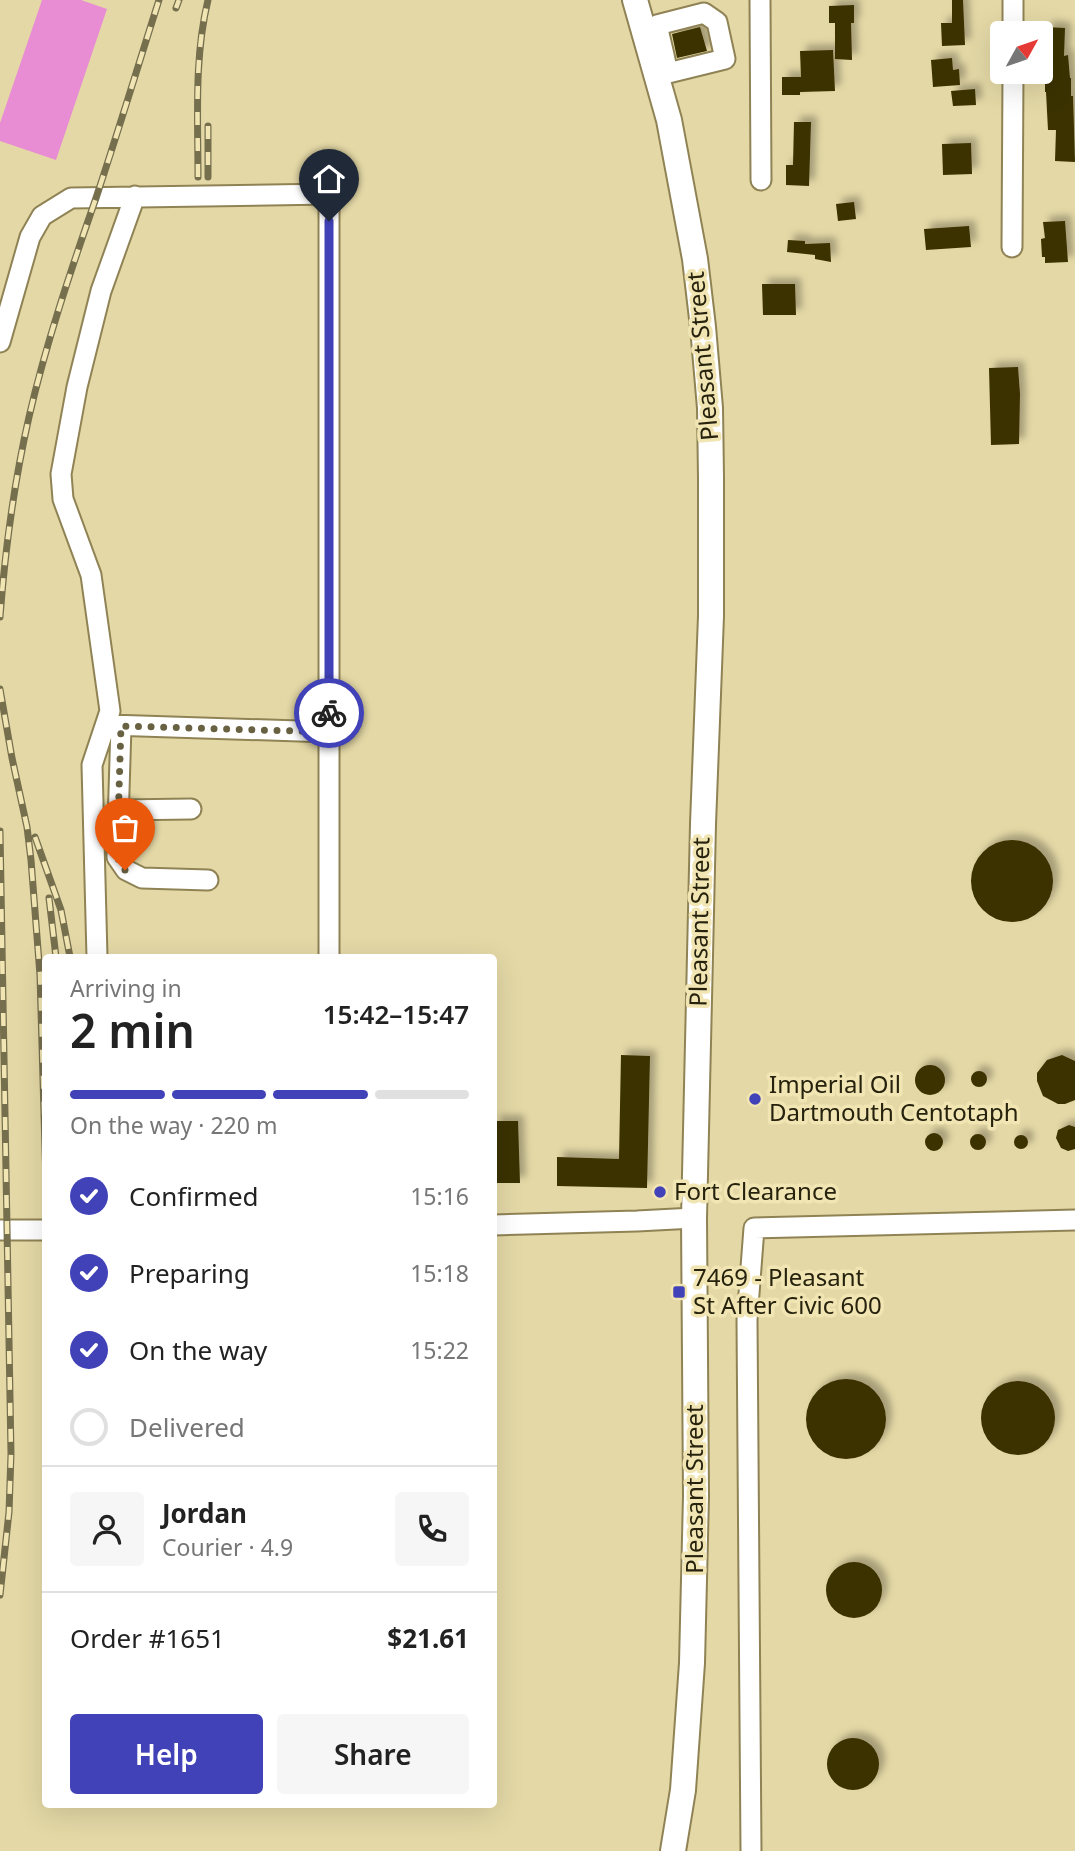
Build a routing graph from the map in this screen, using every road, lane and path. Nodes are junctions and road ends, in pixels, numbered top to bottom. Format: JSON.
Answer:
{"nodes":[{"id":1,"x":635,"y":0,"type":"edge"},
{"id":2,"x":760,"y":0,"type":"edge"},
{"id":3,"x":1013,"y":0,"type":"edge"},
{"id":4,"x":1013,"y":21,"type":"edge"},
{"id":5,"x":1013,"y":84,"type":"edge"},
{"id":6,"x":761,"y":180,"type":"dead end"},
{"id":7,"x":135,"y":196,"type":"junction"},
{"id":8,"x":1012,"y":247,"type":"dead end"},
{"id":9,"x":0,"y":342,"type":"edge"},
{"id":10,"x":113,"y":725,"type":"junction"},
{"id":11,"x":329,"y":732,"type":"junction"},
{"id":12,"x":191,"y":809,"type":"dead end"},
{"id":13,"x":119,"y":810,"type":"junction"},
{"id":14,"x":208,"y":880,"type":"dead end"},
{"id":15,"x":97,"y":954,"type":"edge"},
{"id":16,"x":330,"y":954,"type":"edge"},
{"id":17,"x":694,"y":1218,"type":"junction"},
{"id":18,"x":1075,"y":1220,"type":"edge"},
{"id":19,"x":497,"y":1225,"type":"edge"},
{"id":20,"x":0,"y":1230,"type":"edge"},
{"id":21,"x":42,"y":1230,"type":"edge"},
{"id":22,"x":673,"y":1851,"type":"edge"},
{"id":23,"x":751,"y":1851,"type":"edge"}],
"edges":[{"from":1,"to":17,"type":"main road","name":"Pleasant Street"},
{"from":2,"to":6,"type":"street"},
{"from":3,"to":4,"type":"street"},
{"from":5,"to":8,"type":"street"},
{"from":7,"to":9,"type":"street"},
{"from":7,"to":10,"type":"street"},
{"from":7,"to":11,"type":"street"},
{"from":10,"to":11,"type":"street"},
{"from":10,"to":13,"type":"street"},
{"from":10,"to":15,"type":"street"},
{"from":11,"to":16,"type":"street"},
{"from":12,"to":13,"type":"street"},
{"from":13,"to":14,"type":"street"},
{"from":17,"to":19,"type":"street"},
{"from":17,"to":22,"type":"main road","name":"Pleasant Street"},
{"from":18,"to":23,"type":"street"},
{"from":20,"to":21,"type":"street"}]}
